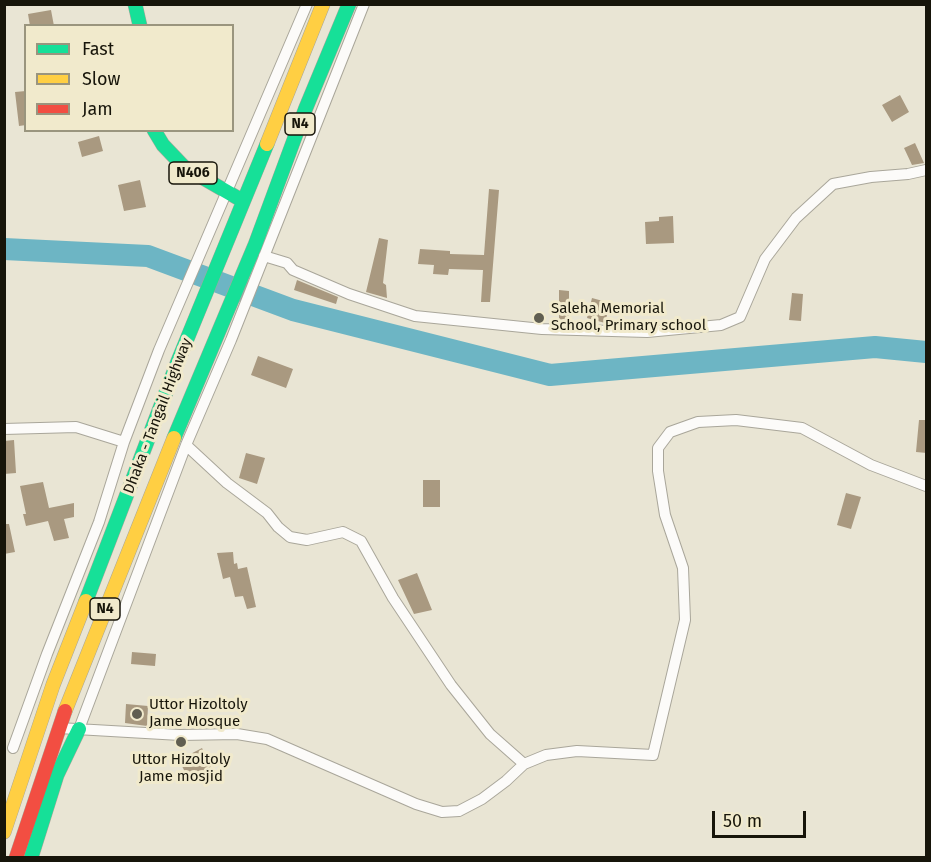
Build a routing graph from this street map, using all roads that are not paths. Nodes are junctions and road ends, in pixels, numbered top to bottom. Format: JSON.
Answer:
{"nodes":[{"id":1,"x":135,"y":4,"type":"edge"},
{"id":2,"x":307,"y":4,"type":"edge"},
{"id":3,"x":349,"y":4,"type":"edge"},
{"id":4,"x":364,"y":4,"type":"edge"},
{"id":5,"x":319,"y":7,"type":"edge"},
{"id":6,"x":140,"y":24,"type":"edge"},
{"id":7,"x":155,"y":132,"type":"edge"},
{"id":8,"x":927,"y":170,"type":"edge"},
{"id":9,"x":226,"y":192,"type":"junction"},
{"id":10,"x":243,"y":201,"type":"junction"},
{"id":11,"x":259,"y":251,"type":"junction"},
{"id":12,"x":4,"y":429,"type":"edge"},
{"id":13,"x":124,"y":442,"type":"junction"},
{"id":14,"x":186,"y":445,"type":"junction"},
{"id":15,"x":927,"y":486,"type":"edge"},
{"id":16,"x":59,"y":728,"type":"junction"},
{"id":17,"x":79,"y":729,"type":"junction"},
{"id":18,"x":31,"y":747,"type":"junction"},
{"id":19,"x":9,"y":748,"type":"edge"},
{"id":20,"x":524,"y":764,"type":"junction"},
{"id":21,"x":4,"y":832,"type":"edge"},
{"id":22,"x":16,"y":858,"type":"edge"},
{"id":23,"x":31,"y":858,"type":"edge"}],
"edges":[{"from":1,"to":6,"type":"main road"},
{"from":2,"to":9,"type":"street"},
{"from":3,"to":11,"type":"main road","number":"N4"},
{"from":4,"to":11,"type":"street"},
{"from":5,"to":10,"type":"main road","name":"Dhaka - Tangail Highway","number":"N4"},
{"from":7,"to":9,"type":"main road","number":"N406"},
{"from":8,"to":11,"type":"street"},
{"from":9,"to":10,"type":"main road","number":"N406"},
{"from":9,"to":13,"type":"street"},
{"from":10,"to":18,"type":"main road","name":"Dhaka - Tangail Highway","number":"N4"},
{"from":11,"to":14,"type":"street"},
{"from":11,"to":16,"type":"main road","name":"Dhaka - Tangail Highway","number":"N4"},
{"from":12,"to":13,"type":"street"},
{"from":13,"to":19,"type":"street"},
{"from":14,"to":17,"type":"street"},
{"from":14,"to":20,"type":"street"},
{"from":15,"to":20,"type":"street"},
{"from":16,"to":17,"type":"street"},
{"from":16,"to":22,"type":"main road","name":"Dhaka - Tangail Highway","number":"N4"},
{"from":17,"to":20,"type":"street"},
{"from":17,"to":23,"type":"main road"},
{"from":18,"to":19,"type":"street"},
{"from":18,"to":21,"type":"main road","name":"Dhaka - Tangail Highway","number":"N4"}]}
